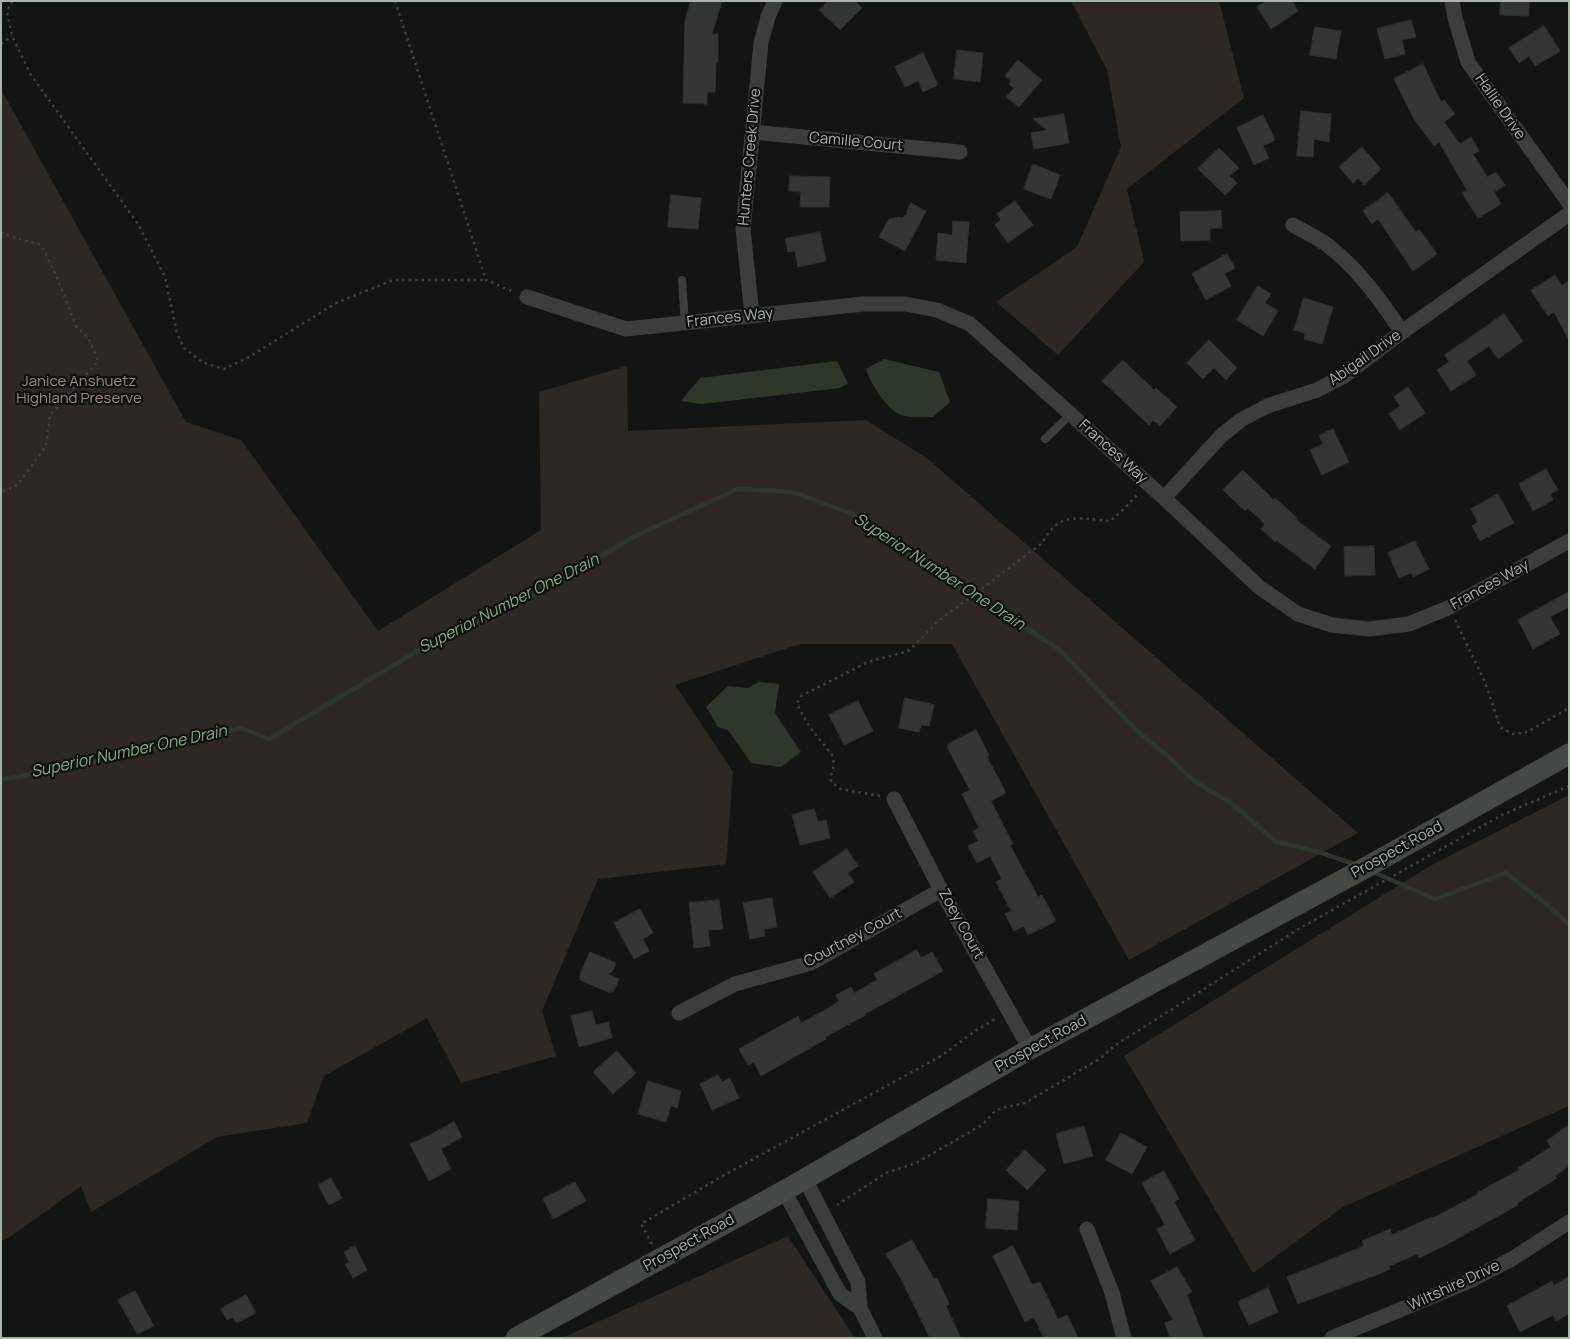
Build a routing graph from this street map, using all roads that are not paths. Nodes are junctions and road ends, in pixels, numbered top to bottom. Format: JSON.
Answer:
{"nodes":[{"id":1,"x":775,"y":1,"type":"edge"},
{"id":2,"x":1452,"y":1,"type":"edge"},
{"id":3,"x":752,"y":132,"type":"junction"},
{"id":4,"x":960,"y":152,"type":"dead end"},
{"id":5,"x":1569,"y":203,"type":"edge"},
{"id":6,"x":1569,"y":214,"type":"edge"},
{"id":7,"x":1293,"y":225,"type":"dead end"},
{"id":8,"x":682,"y":280,"type":"dead end"},
{"id":9,"x":527,"y":297,"type":"road end"},
{"id":10,"x":752,"y":315,"type":"junction"},
{"id":11,"x":685,"y":323,"type":"junction"},
{"id":12,"x":1402,"y":332,"type":"junction"},
{"id":13,"x":1070,"y":414,"type":"junction"},
{"id":14,"x":1045,"y":439,"type":"dead end"},
{"id":15,"x":1164,"y":498,"type":"junction"},
{"id":16,"x":1569,"y":541,"type":"edge"},
{"id":17,"x":1569,"y":754,"type":"edge"},
{"id":18,"x":894,"y":799,"type":"road end"},
{"id":19,"x":941,"y":890,"type":"junction"},
{"id":20,"x":679,"y":1013,"type":"dead end"},
{"id":21,"x":1030,"y":1049,"type":"junction"},
{"id":22,"x":805,"y":1179,"type":"junction"},
{"id":23,"x":784,"y":1191,"type":"junction"},
{"id":24,"x":1569,"y":1222,"type":"edge"},
{"id":25,"x":1087,"y":1230,"type":"dead end"},
{"id":26,"x":860,"y":1308,"type":"junction"},
{"id":27,"x":516,"y":1338,"type":"edge"},
{"id":28,"x":875,"y":1338,"type":"edge"},
{"id":29,"x":1124,"y":1338,"type":"edge"},
{"id":30,"x":1332,"y":1338,"type":"edge"}],
"edges":[{"from":1,"to":3,"type":"street","name":"Hunters Creek Drive"},
{"from":2,"to":5,"type":"street","name":"Hallie Drive"},
{"from":3,"to":4,"type":"street","name":"Camille Court"},
{"from":3,"to":10,"type":"street","name":"Hunters Creek Drive"},
{"from":6,"to":12,"type":"street","name":"Abigail Drive"},
{"from":7,"to":12,"type":"street"},
{"from":8,"to":11,"type":"lane"},
{"from":9,"to":11,"type":"street","name":"Frances Way"},
{"from":10,"to":11,"type":"street","name":"Frances Way"},
{"from":10,"to":13,"type":"street","name":"Frances Way"},
{"from":12,"to":15,"type":"street","name":"Abigail Drive"},
{"from":13,"to":14,"type":"lane"},
{"from":13,"to":15,"type":"street","name":"Frances Way"},
{"from":15,"to":16,"type":"street","name":"Frances Way"},
{"from":17,"to":21,"type":"main road","name":"Prospect Road"},
{"from":18,"to":19,"type":"street","name":"Zoey Court"},
{"from":19,"to":20,"type":"street","name":"Courtney Court"},
{"from":19,"to":21,"type":"street","name":"Zoey Court"},
{"from":21,"to":22,"type":"main road","name":"Prospect Road"},
{"from":22,"to":23,"type":"main road","name":"Prospect Road"},
{"from":22,"to":26,"type":"street"},
{"from":23,"to":26,"type":"street"},
{"from":23,"to":27,"type":"main road","name":"Prospect Road"},
{"from":24,"to":30,"type":"street","name":"Wiltshire Drive"},
{"from":25,"to":29,"type":"street"},
{"from":26,"to":28,"type":"street"}]}
